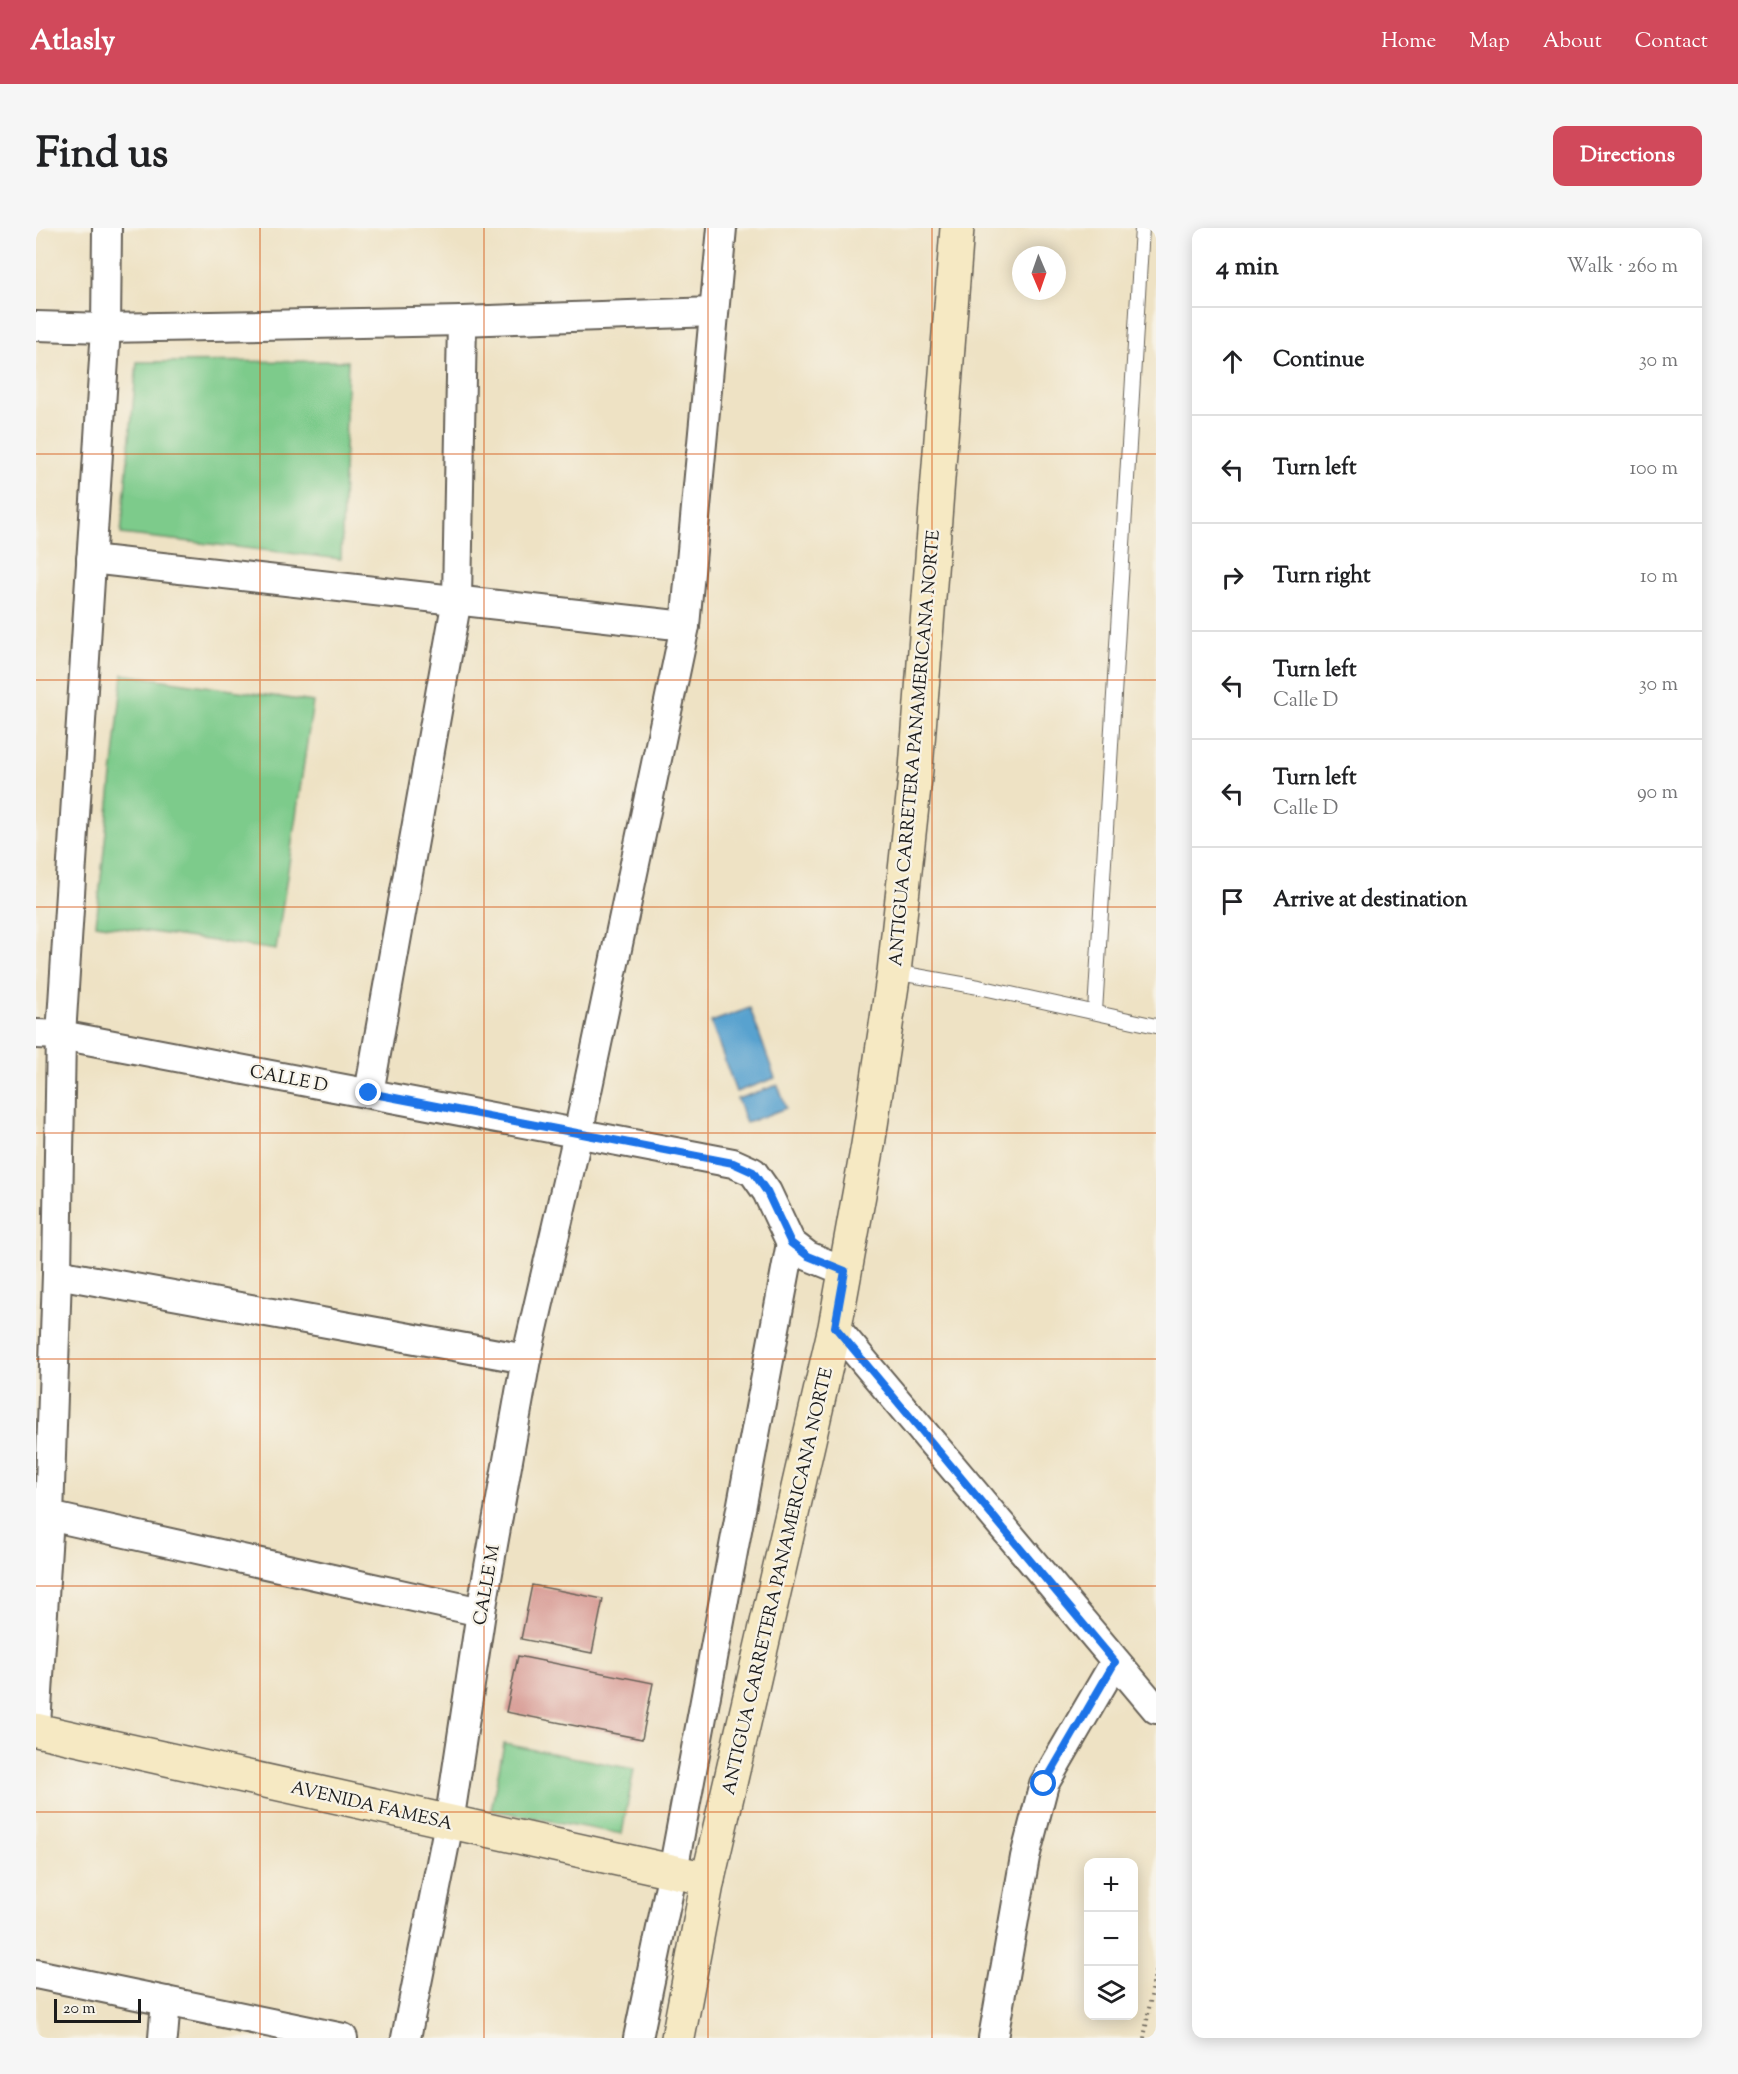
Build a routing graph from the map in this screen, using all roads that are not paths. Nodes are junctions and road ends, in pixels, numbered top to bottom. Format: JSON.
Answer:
{"nodes":[{"id":1,"x":107,"y":228,"type":"edge"},
{"id":2,"x":722,"y":228,"type":"edge"},
{"id":3,"x":957,"y":228,"type":"edge"},
{"id":4,"x":1142,"y":228,"type":"edge"},
{"id":5,"x":714,"y":312,"type":"junction"},
{"id":6,"x":462,"y":321,"type":"junction"},
{"id":7,"x":36,"y":327,"type":"edge"},
{"id":8,"x":106,"y":328,"type":"junction"},
{"id":9,"x":91,"y":559,"type":"junction"},
{"id":10,"x":457,"y":599,"type":"junction"},
{"id":11,"x":685,"y":626,"type":"junction"},
{"id":12,"x":894,"y":972,"type":"junction"},
{"id":13,"x":1095,"y":1012,"type":"junction"},
{"id":14,"x":1156,"y":1026,"type":"edge"},
{"id":15,"x":49,"y":1034,"type":"edge"},
{"id":16,"x":369,"y":1093,"type":"junction"},
{"id":17,"x":578,"y":1134,"type":"junction"},
{"id":18,"x":791,"y":1243,"type":"junction"},
{"id":19,"x":845,"y":1271,"type":"junction"},
{"id":20,"x":57,"y":1274,"type":"junction"},
{"id":21,"x":835,"y":1327,"type":"junction"},
{"id":22,"x":526,"y":1359,"type":"junction"},
{"id":23,"x":49,"y":1516,"type":"junction"},
{"id":24,"x":482,"y":1612,"type":"junction"},
{"id":25,"x":1115,"y":1662,"type":"junction"},
{"id":26,"x":1156,"y":1710,"type":"edge"},
{"id":27,"x":36,"y":1725,"type":"edge"},
{"id":28,"x":36,"y":1730,"type":"edge"},
{"id":29,"x":449,"y":1823,"type":"junction"},
{"id":30,"x":673,"y":1871,"type":"junction"},
{"id":31,"x":708,"y":1878,"type":"junction"},
{"id":32,"x":36,"y":1974,"type":"edge"},
{"id":33,"x":166,"y":2001,"type":"junction"},
{"id":34,"x":163,"y":2038,"type":"edge"},
{"id":35,"x":343,"y":2038,"type":"edge"},
{"id":36,"x":406,"y":2038,"type":"edge"},
{"id":37,"x":638,"y":2038,"type":"edge"},
{"id":38,"x":678,"y":2038,"type":"edge"},
{"id":39,"x":993,"y":2038,"type":"edge"}],
"edges":[{"from":1,"to":8,"type":"street"},
{"from":2,"to":5,"type":"street","name":"CALLE M"},
{"from":3,"to":12,"type":"main road","name":"ANTIGUA CARRETERA PANAMERICANA NORTE"},
{"from":4,"to":13,"type":"lane"},
{"from":5,"to":6,"type":"street"},
{"from":5,"to":11,"type":"street","name":"CALLE M"},
{"from":6,"to":8,"type":"street"},
{"from":6,"to":10,"type":"street"},
{"from":7,"to":8,"type":"street"},
{"from":8,"to":9,"type":"street"},
{"from":9,"to":10,"type":"street"},
{"from":9,"to":15,"type":"street"},
{"from":10,"to":11,"type":"street"},
{"from":10,"to":16,"type":"street"},
{"from":11,"to":17,"type":"street","name":"CALLE M"},
{"from":12,"to":13,"type":"lane"},
{"from":12,"to":19,"type":"main road","name":"ANTIGUA CARRETERA PANAMERICANA NORTE"},
{"from":13,"to":14,"type":"lane"},
{"from":15,"to":16,"type":"street","name":"CALLE D"},
{"from":15,"to":20,"type":"street"},
{"from":16,"to":17,"type":"street","name":"CALLE D"},
{"from":17,"to":18,"type":"street","name":"CALLE D"},
{"from":17,"to":22,"type":"street","name":"CALLE M"},
{"from":18,"to":19,"type":"street"},
{"from":18,"to":30,"type":"street"},
{"from":19,"to":21,"type":"main road","name":"ANTIGUA CARRETERA PANAMERICANA NORTE"},
{"from":20,"to":22,"type":"street"},
{"from":20,"to":23,"type":"street"},
{"from":21,"to":25,"type":"street"},
{"from":21,"to":31,"type":"main road","name":"ANTIGUA CARRETERA PANAMERICANA NORTE"},
{"from":22,"to":24,"type":"street","name":"CALLE M"},
{"from":23,"to":24,"type":"street"},
{"from":23,"to":27,"type":"street"},
{"from":24,"to":29,"type":"street","name":"CALLE M"},
{"from":25,"to":26,"type":"street"},
{"from":25,"to":39,"type":"street"},
{"from":28,"to":29,"type":"main road","name":"AVENIDA FAMESA"},
{"from":29,"to":30,"type":"main road","name":"AVENIDA FAMESA"},
{"from":29,"to":36,"type":"street","name":"CALLE M"},
{"from":30,"to":31,"type":"main road","name":"AVENIDA FAMESA"},
{"from":30,"to":37,"type":"street"},
{"from":31,"to":38,"type":"main road","name":"ANTIGUA CARRETERA PANAMERICANA NORTE"},
{"from":32,"to":33,"type":"street"},
{"from":33,"to":34,"type":"street"},
{"from":33,"to":35,"type":"street"}]}
